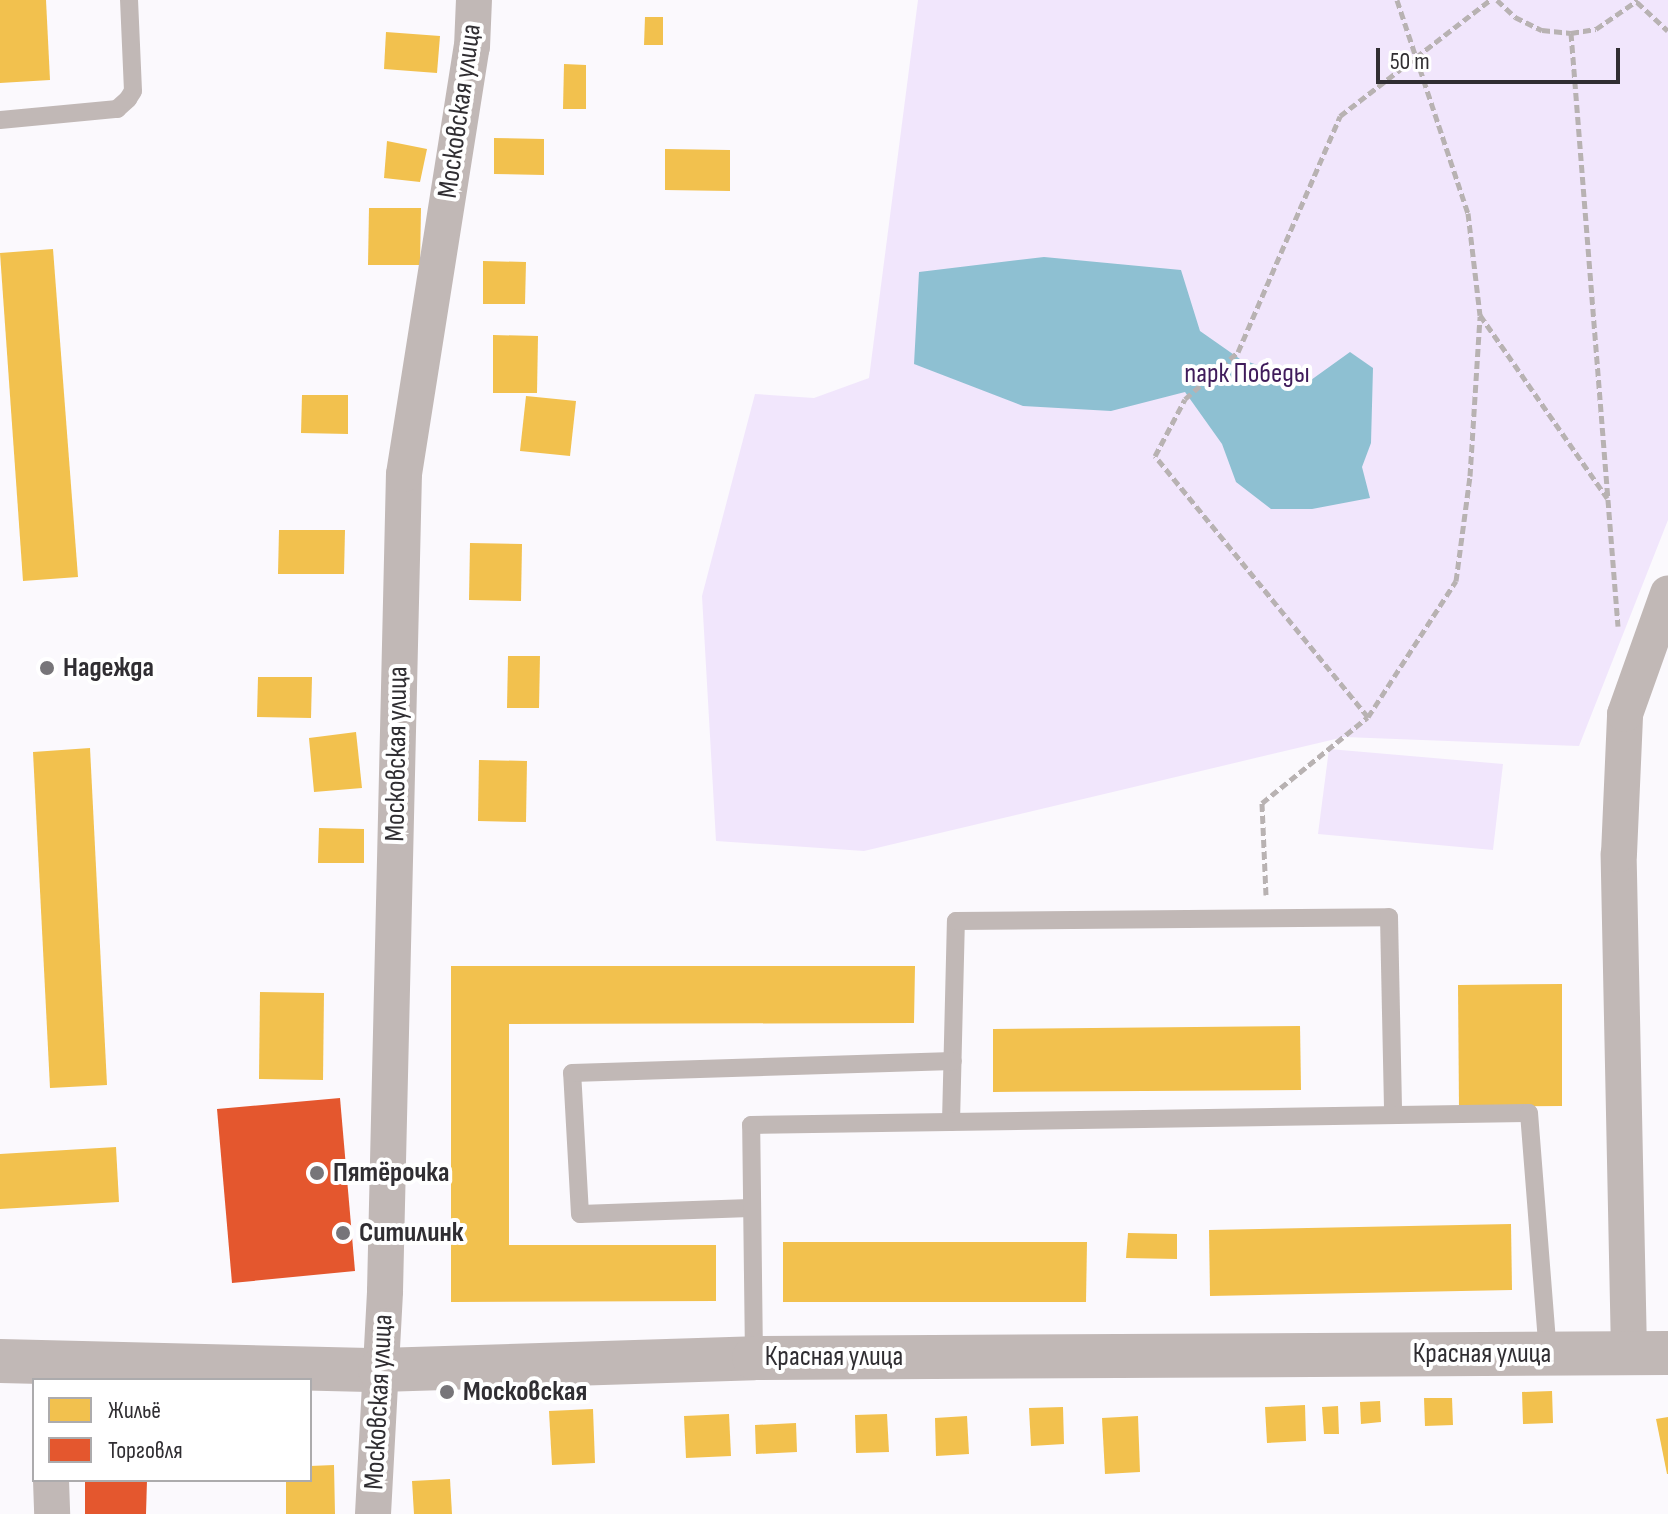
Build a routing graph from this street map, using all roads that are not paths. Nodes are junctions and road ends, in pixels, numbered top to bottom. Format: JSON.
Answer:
{"nodes":[{"id":1,"x":129,"y":0,"type":"edge"},
{"id":2,"x":474,"y":0,"type":"edge"},
{"id":3,"x":0,"y":120,"type":"edge"},
{"id":4,"x":1668,"y":593,"type":"edge"},
{"id":5,"x":953,"y":1061,"type":"junction"},
{"id":6,"x":1393,"y":1115,"type":"junction"},
{"id":7,"x":951,"y":1122,"type":"junction"},
{"id":8,"x":750,"y":1208,"type":"junction"},
{"id":9,"x":1548,"y":1353,"type":"junction"},
{"id":10,"x":1649,"y":1353,"type":"edge"},
{"id":11,"x":754,"y":1358,"type":"junction"},
{"id":12,"x":0,"y":1361,"type":"edge"},
{"id":13,"x":380,"y":1370,"type":"junction"},
{"id":14,"x":51,"y":1372,"type":"edge"},
{"id":15,"x":51,"y":1482,"type":"edge"},
{"id":16,"x":52,"y":1514,"type":"edge"},
{"id":17,"x":373,"y":1514,"type":"edge"}],
"edges":[{"from":1,"to":3,"type":"lane"},
{"from":2,"to":13,"type":"street","name":"Московская улица"},
{"from":4,"to":10,"type":"street"},
{"from":5,"to":6,"type":"lane"},
{"from":5,"to":7,"type":"lane"},
{"from":5,"to":8,"type":"lane"},
{"from":6,"to":7,"type":"lane"},
{"from":6,"to":9,"type":"lane"},
{"from":7,"to":8,"type":"lane"},
{"from":8,"to":11,"type":"lane"},
{"from":9,"to":10,"type":"street","name":"Красная улица"},
{"from":9,"to":11,"type":"street","name":"Красная улица"},
{"from":11,"to":13,"type":"street","name":"Красная улица"},
{"from":12,"to":14,"type":"street","name":"Красная улица"},
{"from":13,"to":14,"type":"street","name":"Красная улица"},
{"from":13,"to":17,"type":"street","name":"Московская улица"},
{"from":15,"to":16,"type":"street"}]}
